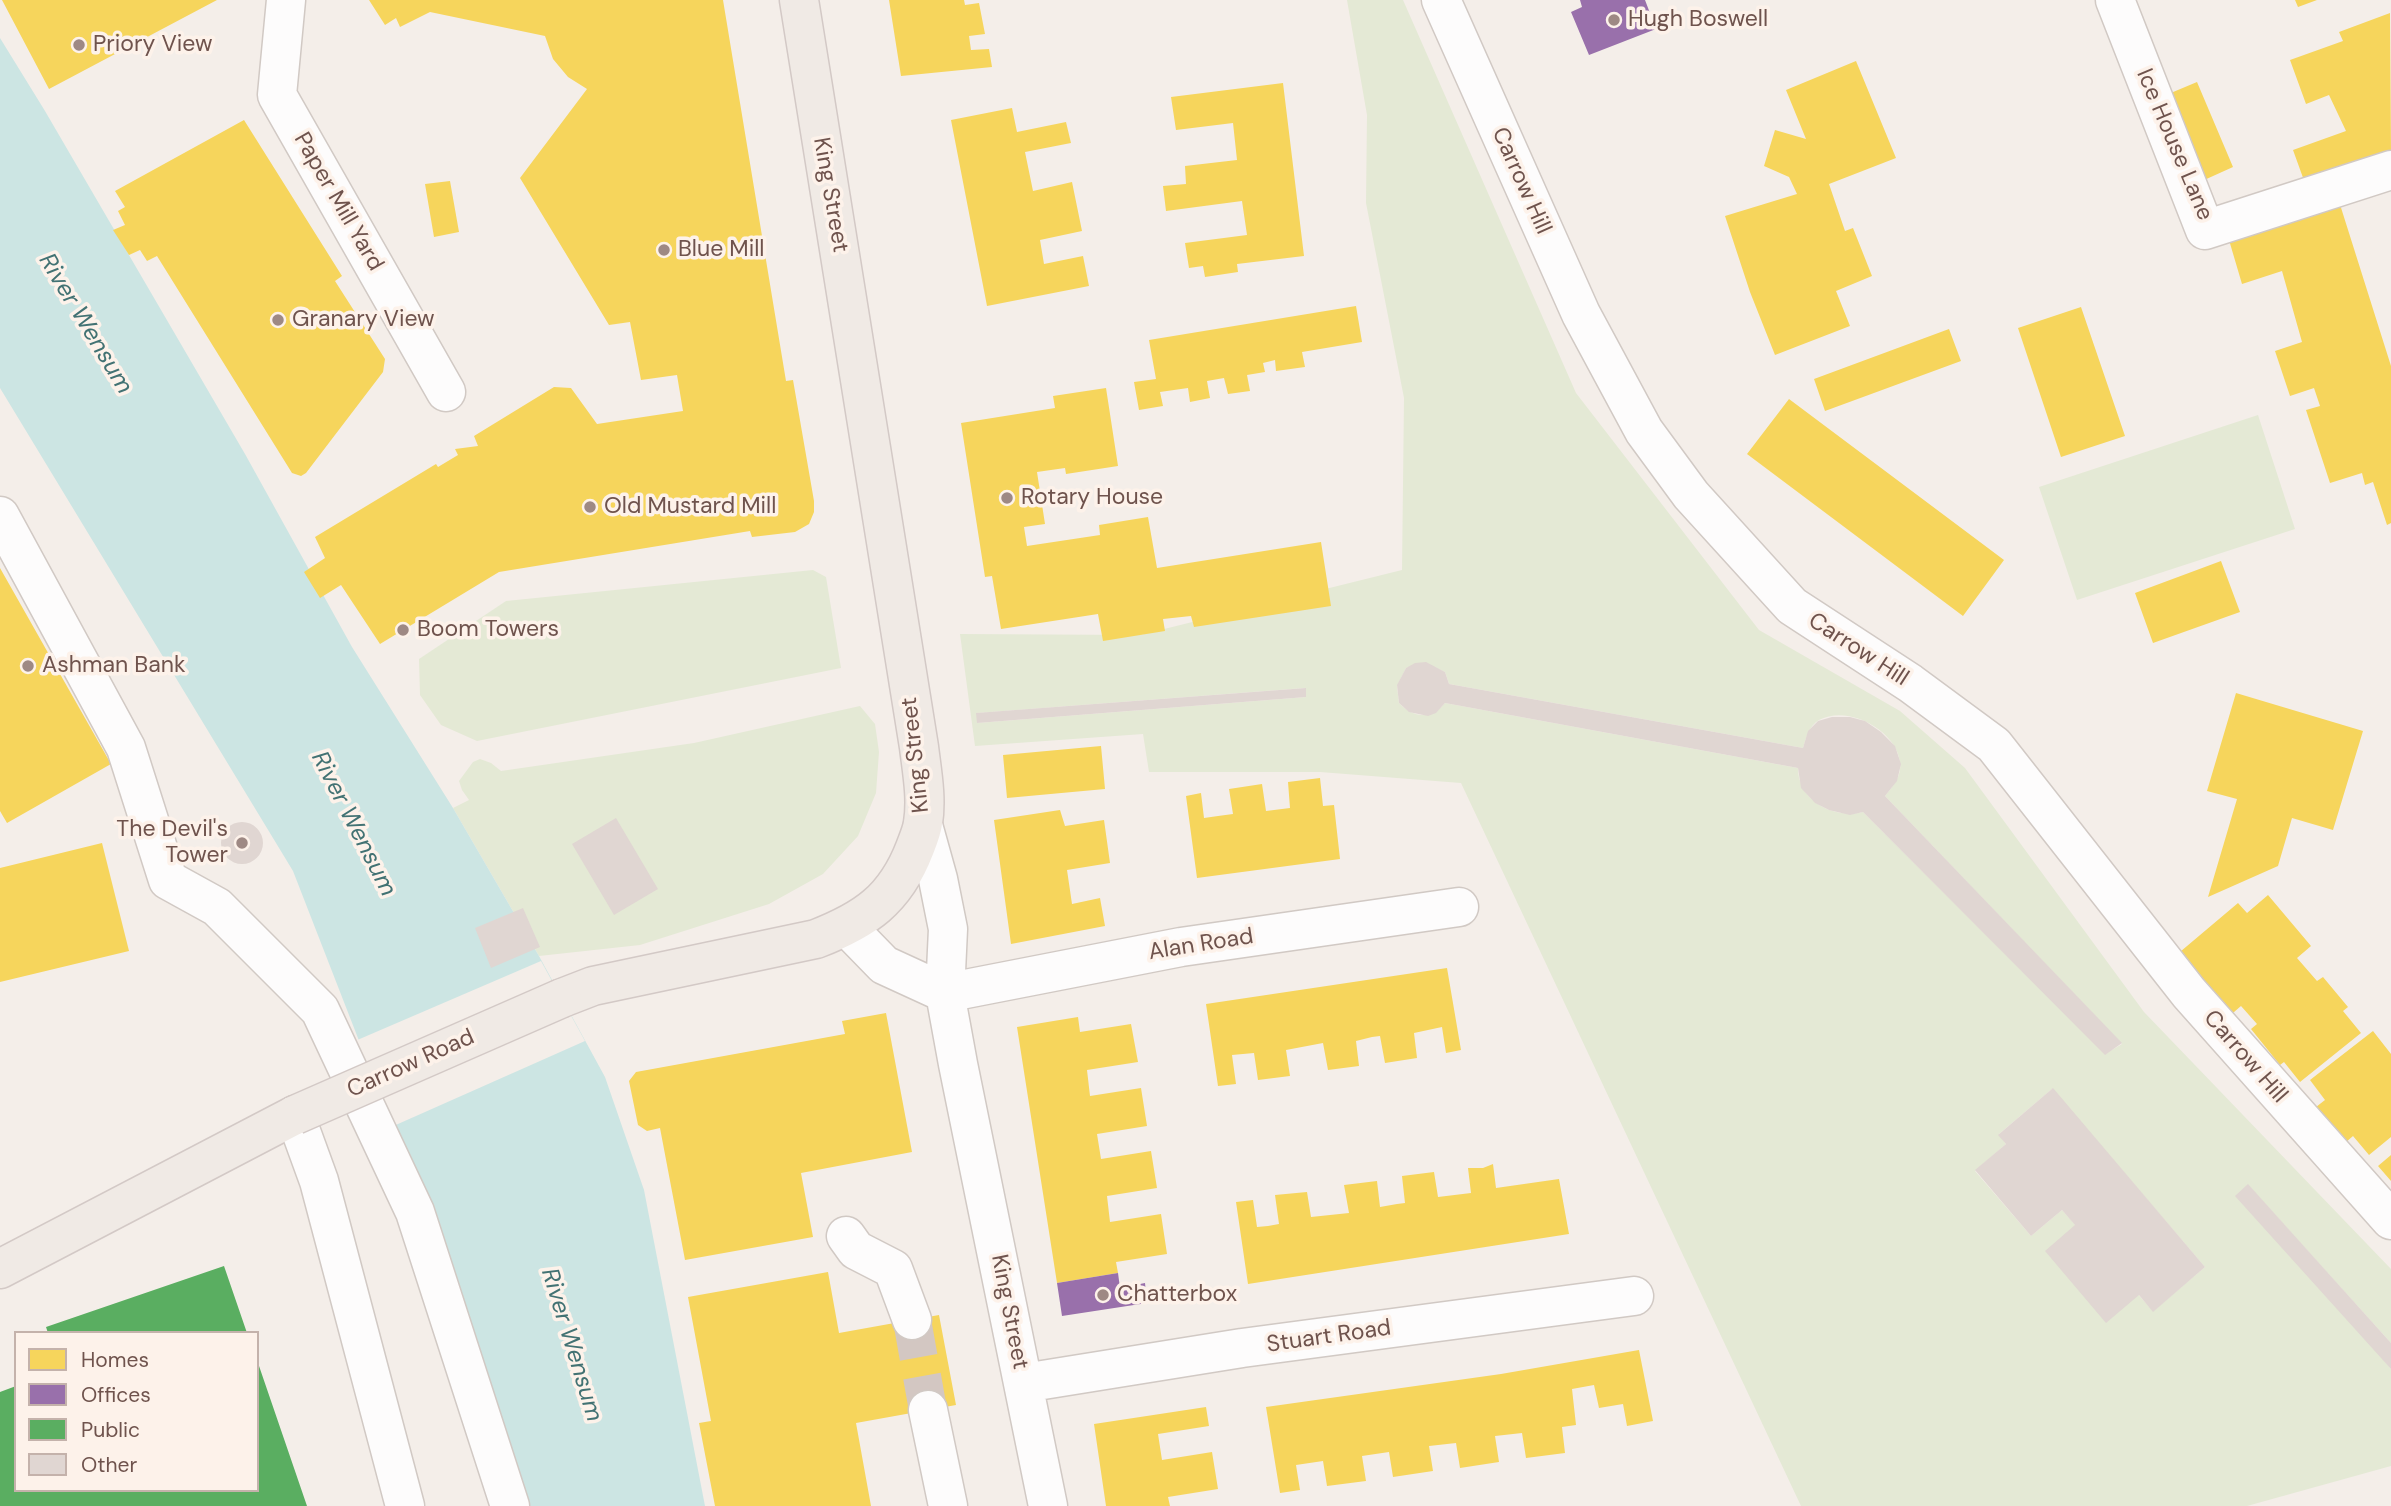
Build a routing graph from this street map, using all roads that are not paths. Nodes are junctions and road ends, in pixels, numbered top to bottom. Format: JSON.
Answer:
{"nodes":[{"id":1,"x":286,"y":0,"type":"edge"},
{"id":2,"x":799,"y":0,"type":"edge"},
{"id":3,"x":1441,"y":0,"type":"edge"},
{"id":4,"x":2115,"y":0,"type":"edge"},
{"id":5,"x":2391,"y":170,"type":"edge"},
{"id":6,"x":446,"y":392,"type":"dead end"},
{"id":7,"x":0,"y":516,"type":"edge"},
{"id":8,"x":923,"y":825,"type":"junction"},
{"id":9,"x":1459,"y":907,"type":"dead end"},
{"id":10,"x":847,"y":927,"type":"junction"},
{"id":11,"x":945,"y":993,"type":"junction"},
{"id":12,"x":295,"y":1115,"type":"junction"},
{"id":13,"x":2391,"y":1220,"type":"edge"},
{"id":14,"x":846,"y":1236,"type":"dead end"},
{"id":15,"x":0,"y":1269,"type":"edge"},
{"id":16,"x":1634,"y":1296,"type":"dead end"},
{"id":17,"x":912,"y":1320,"type":"tunnel mouth"},
{"id":18,"x":1024,"y":1383,"type":"junction"},
{"id":19,"x":928,"y":1410,"type":"tunnel mouth"},
{"id":20,"x":405,"y":1506,"type":"edge"},
{"id":21,"x":510,"y":1506,"type":"edge"},
{"id":22,"x":948,"y":1506,"type":"edge"},
{"id":23,"x":1048,"y":1506,"type":"edge"}],
"edges":[{"from":1,"to":6,"type":"street","name":"Paper Mill Yard"},
{"from":2,"to":8,"type":"main road","name":"King Street"},
{"from":3,"to":13,"type":"street","name":"Carrow Hill"},
{"from":4,"to":5,"type":"street","name":"Ice House Lane"},
{"from":7,"to":21,"type":"street"},
{"from":8,"to":10,"type":"main road","name":"Carrow Road"},
{"from":8,"to":11,"type":"street","name":"King Street"},
{"from":9,"to":11,"type":"street","name":"Alan Road"},
{"from":10,"to":11,"type":"street"},
{"from":10,"to":12,"type":"main road","name":"Carrow Road","bridge":true},
{"from":11,"to":18,"type":"street","name":"King Street"},
{"from":12,"to":15,"type":"main road","name":"Carrow Road"},
{"from":12,"to":20,"type":"street"},
{"from":14,"to":17,"type":"street"},
{"from":16,"to":18,"type":"street","name":"Stuart Road"},
{"from":18,"to":23,"type":"street","name":"King Street"},
{"from":19,"to":22,"type":"street"}]}
